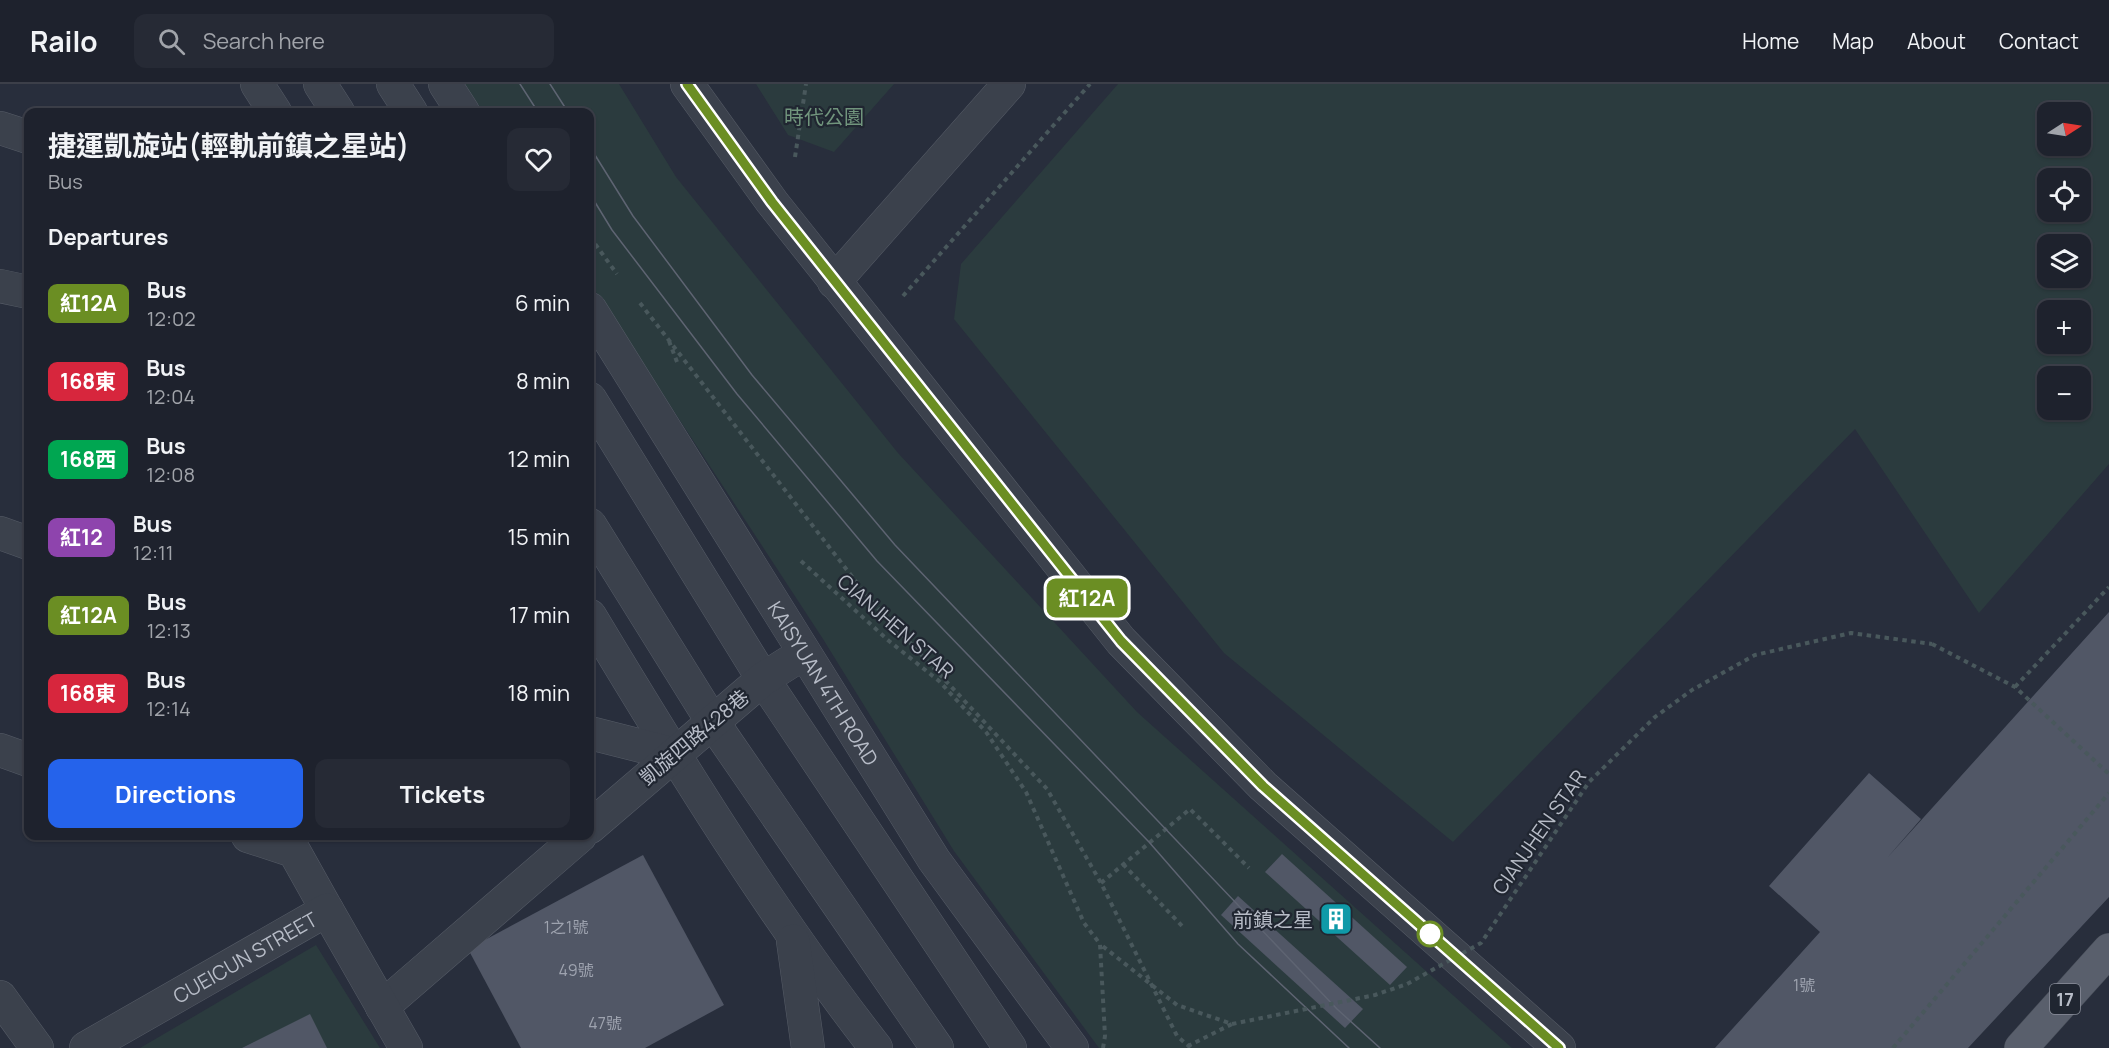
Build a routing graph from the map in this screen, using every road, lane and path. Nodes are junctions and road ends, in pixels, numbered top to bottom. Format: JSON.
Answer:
{"nodes":[{"id":1,"x":257,"y":84,"type":"edge"},
{"id":2,"x":320,"y":84,"type":"edge"},
{"id":3,"x":393,"y":84,"type":"edge"},
{"id":4,"x":445,"y":84,"type":"edge"},
{"id":5,"x":687,"y":84,"type":"edge"},
{"id":6,"x":806,"y":84,"type":"edge"},
{"id":7,"x":1009,"y":84,"type":"edge"},
{"id":8,"x":1090,"y":84,"type":"edge"},
{"id":9,"x":272,"y":108,"type":"edge"},
{"id":10,"x":335,"y":108,"type":"edge"},
{"id":11,"x":408,"y":108,"type":"edge"},
{"id":12,"x":460,"y":108,"type":"edge"},
{"id":13,"x":0,"y":128,"type":"edge"},
{"id":14,"x":24,"y":136,"type":"edge"},
{"id":15,"x":794,"y":164,"type":"dead end"},
{"id":16,"x":594,"y":243,"type":"edge"},
{"id":17,"x":619,"y":277,"type":"dead end"},
{"id":18,"x":834,"y":282,"type":"junction"},
{"id":19,"x":0,"y":286,"type":"edge"},
{"id":20,"x":24,"y":291,"type":"edge"},
{"id":21,"x":633,"y":294,"type":"dead end"},
{"id":22,"x":900,"y":299,"type":"dead end"},
{"id":23,"x":594,"y":315,"type":"edge"},
{"id":24,"x":668,"y":336,"type":"junction"},
{"id":25,"x":679,"y":369,"type":"dead end"},
{"id":26,"x":594,"y":405,"type":"edge"},
{"id":27,"x":594,"y":531,"type":"edge"},
{"id":28,"x":0,"y":533,"type":"edge"},
{"id":29,"x":24,"y":542,"type":"edge"},
{"id":30,"x":793,"y":552,"type":"dead end"},
{"id":31,"x":2109,"y":586,"type":"edge"},
{"id":32,"x":594,"y":623,"type":"edge"},
{"id":33,"x":804,"y":652,"type":"junction"},
{"id":34,"x":763,"y":679,"type":"junction"},
{"id":35,"x":2015,"y":687,"type":"junction"},
{"id":36,"x":712,"y":721,"type":"junction"},
{"id":37,"x":594,"y":734,"type":"edge"},
{"id":38,"x":0,"y":750,"type":"edge"},
{"id":39,"x":673,"y":754,"type":"junction"},
{"id":40,"x":24,"y":759,"type":"edge"},
{"id":41,"x":2109,"y":774,"type":"edge"},
{"id":42,"x":2109,"y":793,"type":"edge"},
{"id":43,"x":594,"y":823,"type":"edge"},
{"id":44,"x":260,"y":840,"type":"edge"},
{"id":45,"x":575,"y":840,"type":"edge"},
{"id":46,"x":1123,"y":864,"type":"junction"},
{"id":47,"x":1250,"y":868,"type":"dead end"},
{"id":48,"x":1101,"y":883,"type":"junction"},
{"id":49,"x":327,"y":910,"type":"junction"},
{"id":50,"x":1183,"y":927,"type":"dead end"},
{"id":51,"x":792,"y":933,"type":"junction"},
{"id":52,"x":1100,"y":944,"type":"junction"},
{"id":53,"x":2109,"y":950,"type":"edge"},
{"id":54,"x":0,"y":997,"type":"edge"},
{"id":55,"x":382,"y":1007,"type":"junction"},
{"id":56,"x":1232,"y":1024,"type":"junction"},
{"id":57,"x":37,"y":1048,"type":"edge"},
{"id":58,"x":86,"y":1048,"type":"edge"},
{"id":59,"x":406,"y":1048,"type":"edge"},
{"id":60,"x":808,"y":1048,"type":"edge"},
{"id":61,"x":876,"y":1048,"type":"edge"},
{"id":62,"x":938,"y":1048,"type":"edge"},
{"id":63,"x":1010,"y":1048,"type":"edge"},
{"id":64,"x":1072,"y":1048,"type":"edge"},
{"id":65,"x":1103,"y":1048,"type":"edge"},
{"id":66,"x":1184,"y":1048,"type":"edge"},
{"id":67,"x":1191,"y":1048,"type":"edge"},
{"id":68,"x":1559,"y":1048,"type":"edge"},
{"id":69,"x":1893,"y":1048,"type":"edge"},
{"id":70,"x":2021,"y":1048,"type":"edge"}],
"edges":[{"from":1,"to":9,"type":"street"},
{"from":2,"to":10,"type":"street"},
{"from":3,"to":11,"type":"street"},
{"from":4,"to":12,"type":"street"},
{"from":5,"to":18,"type":"street"},
{"from":6,"to":15,"type":"path"},
{"from":7,"to":18,"type":"street"},
{"from":8,"to":22,"type":"path"},
{"from":13,"to":14,"type":"street"},
{"from":16,"to":17,"type":"path"},
{"from":18,"to":68,"type":"street"},
{"from":19,"to":20,"type":"street"},
{"from":21,"to":24,"type":"path"},
{"from":23,"to":33,"type":"street","name":"KAISYUAN 4TH ROAD"},
{"from":24,"to":25,"type":"path"},
{"from":24,"to":48,"type":"path"},
{"from":26,"to":34,"type":"street"},
{"from":27,"to":36,"type":"street"},
{"from":28,"to":29,"type":"street"},
{"from":30,"to":52,"type":"path","name":"CIANJHEN STAR"},
{"from":31,"to":35,"type":"path"},
{"from":32,"to":39,"type":"street"},
{"from":33,"to":34,"type":"street","name":"凱旋四路428巷"},
{"from":33,"to":64,"type":"street","name":"KAISYUAN 4TH ROAD"},
{"from":34,"to":36,"type":"street","name":"凱旋四路428巷"},
{"from":34,"to":63,"type":"street"},
{"from":35,"to":41,"type":"path","name":"CIANJHEN STAR"},
{"from":35,"to":56,"type":"path","name":"CIANJHEN STAR","bridge":true},
{"from":36,"to":39,"type":"street","name":"凱旋四路428巷"},
{"from":36,"to":62,"type":"street"},
{"from":37,"to":39,"type":"street"},
{"from":38,"to":40,"type":"street"},
{"from":39,"to":43,"type":"street","name":"凱旋四路428巷"},
{"from":39,"to":51,"type":"street"},
{"from":42,"to":69,"type":"path"},
{"from":44,"to":49,"type":"street"},
{"from":45,"to":55,"type":"street"},
{"from":46,"to":47,"type":"path"},
{"from":46,"to":48,"type":"path"},
{"from":46,"to":50,"type":"path"},
{"from":48,"to":67,"type":"path"},
{"from":49,"to":55,"type":"street","name":"CUEICUN STREET"},
{"from":49,"to":58,"type":"street","name":"CUEICUN STREET"},
{"from":51,"to":60,"type":"street"},
{"from":51,"to":61,"type":"street"},
{"from":52,"to":56,"type":"path","name":"CIANJHEN STAR","bridge":true},
{"from":52,"to":65,"type":"path","bridge":true},
{"from":53,"to":70,"type":"main road","number":"17"},
{"from":54,"to":57,"type":"street"},
{"from":55,"to":59,"type":"street","name":"CUEICUN STREET"},
{"from":56,"to":66,"type":"path","name":"CIANJHEN STAR","bridge":true}]}
